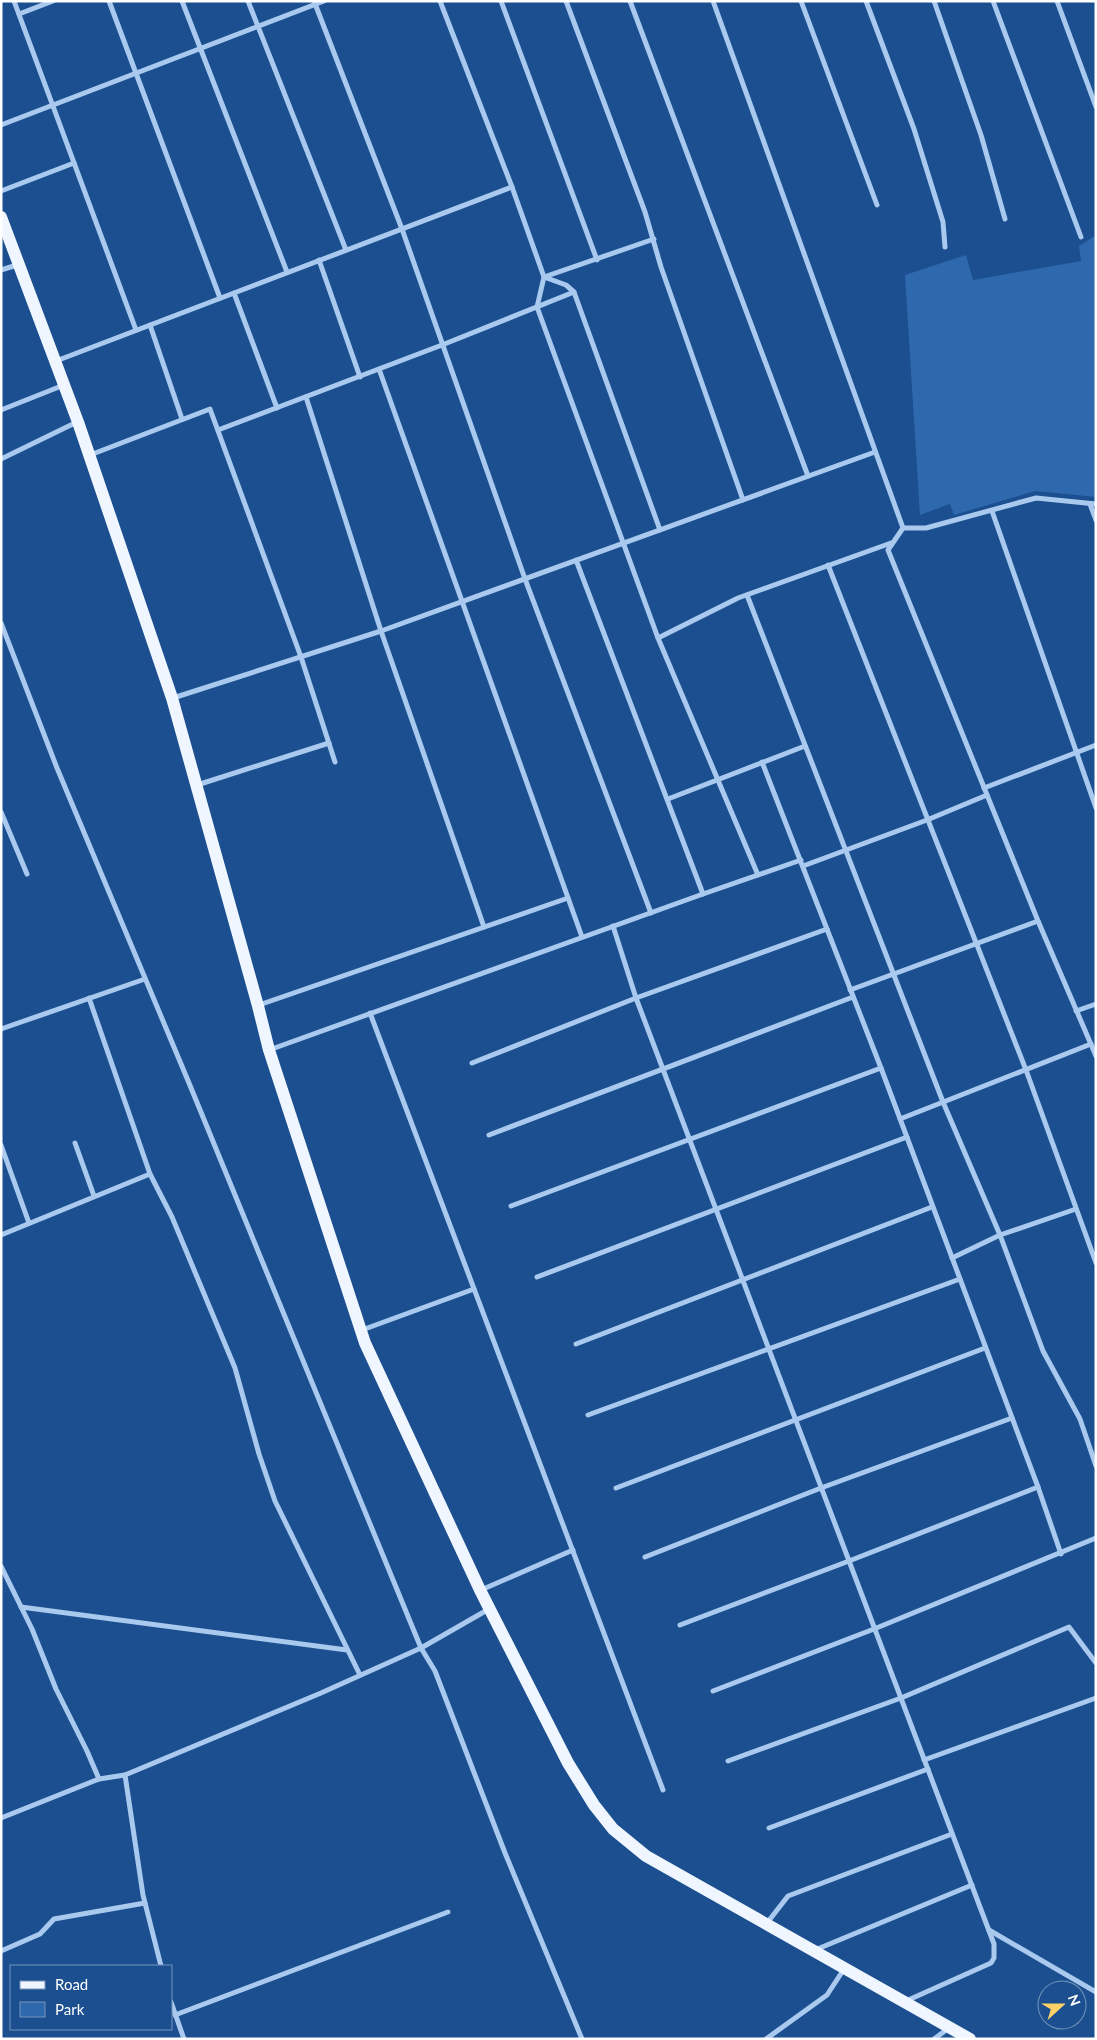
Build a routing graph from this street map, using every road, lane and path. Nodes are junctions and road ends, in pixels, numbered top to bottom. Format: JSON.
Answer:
{"nodes":[{"id":1,"x":14,"y":1,"type":"edge"},
{"id":2,"x":53,"y":1,"type":"edge"},
{"id":3,"x":109,"y":1,"type":"edge"},
{"id":4,"x":182,"y":1,"type":"edge"},
{"id":5,"x":248,"y":1,"type":"edge"},
{"id":6,"x":324,"y":1,"type":"edge"},
{"id":7,"x":440,"y":1,"type":"edge"},
{"id":8,"x":500,"y":1,"type":"edge"},
{"id":9,"x":566,"y":1,"type":"edge"},
{"id":10,"x":630,"y":1,"type":"edge"},
{"id":11,"x":713,"y":1,"type":"edge"},
{"id":12,"x":801,"y":1,"type":"edge"},
{"id":13,"x":866,"y":1,"type":"edge"},
{"id":14,"x":934,"y":1,"type":"edge"},
{"id":15,"x":993,"y":1,"type":"edge"},
{"id":16,"x":1057,"y":1,"type":"edge"},
{"id":17,"x":315,"y":3,"type":"edge"},
{"id":18,"x":19,"y":14,"type":"junction"},
{"id":19,"x":257,"y":27,"type":"junction"},
{"id":20,"x":201,"y":49,"type":"junction"},
{"id":21,"x":137,"y":73,"type":"junction"},
{"id":22,"x":53,"y":105,"type":"junction"},
{"id":23,"x":1096,"y":107,"type":"edge"},
{"id":24,"x":1,"y":125,"type":"edge"},
{"id":25,"x":74,"y":163,"type":"junction"},
{"id":26,"x":512,"y":187,"type":"junction"},
{"id":27,"x":1,"y":191,"type":"edge"},
{"id":28,"x":877,"y":205,"type":"dead end"},
{"id":29,"x":1,"y":217,"type":"edge"},
{"id":30,"x":1005,"y":219,"type":"dead end"},
{"id":31,"x":402,"y":229,"type":"junction"},
{"id":32,"x":1081,"y":237,"type":"dead end"},
{"id":33,"x":654,"y":239,"type":"junction"},
{"id":34,"x":945,"y":247,"type":"dead end"},
{"id":35,"x":346,"y":250,"type":"junction"},
{"id":36,"x":319,"y":260,"type":"junction"},
{"id":37,"x":597,"y":260,"type":"junction"},
{"id":38,"x":19,"y":264,"type":"junction"},
{"id":39,"x":1,"y":270,"type":"edge"},
{"id":40,"x":287,"y":272,"type":"junction"},
{"id":41,"x":544,"y":277,"type":"junction"},
{"id":42,"x":574,"y":292,"type":"junction"},
{"id":43,"x":234,"y":293,"type":"junction"},
{"id":44,"x":220,"y":298,"type":"junction"},
{"id":45,"x":537,"y":307,"type":"junction"},
{"id":46,"x":150,"y":325,"type":"junction"},
{"id":47,"x":136,"y":330,"type":"junction"},
{"id":48,"x":442,"y":345,"type":"junction"},
{"id":49,"x":56,"y":361,"type":"junction"},
{"id":50,"x":380,"y":369,"type":"junction"},
{"id":51,"x":360,"y":377,"type":"junction"},
{"id":52,"x":64,"y":385,"type":"junction"},
{"id":53,"x":306,"y":397,"type":"junction"},
{"id":54,"x":277,"y":408,"type":"junction"},
{"id":55,"x":1,"y":410,"type":"edge"},
{"id":56,"x":182,"y":420,"type":"junction"},
{"id":57,"x":78,"y":422,"type":"junction"},
{"id":58,"x":218,"y":430,"type":"junction"},
{"id":59,"x":875,"y":452,"type":"junction"},
{"id":60,"x":90,"y":455,"type":"junction"},
{"id":61,"x":1,"y":460,"type":"edge"},
{"id":62,"x":808,"y":476,"type":"junction"},
{"id":63,"x":744,"y":500,"type":"junction"},
{"id":64,"x":1093,"y":504,"type":"edge"},
{"id":65,"x":992,"y":511,"type":"junction"},
{"id":66,"x":1096,"y":520,"type":"edge"},
{"id":67,"x":903,"y":528,"type":"junction"},
{"id":68,"x":660,"y":530,"type":"junction"},
{"id":69,"x":623,"y":543,"type":"junction"},
{"id":70,"x":892,"y":543,"type":"junction"},
{"id":71,"x":576,"y":560,"type":"junction"},
{"id":72,"x":828,"y":565,"type":"junction"},
{"id":73,"x":525,"y":579,"type":"junction"},
{"id":74,"x":746,"y":595,"type":"junction"},
{"id":75,"x":463,"y":602,"type":"junction"},
{"id":76,"x":1,"y":623,"type":"edge"},
{"id":77,"x":381,"y":631,"type":"junction"},
{"id":78,"x":658,"y":638,"type":"junction"},
{"id":79,"x":301,"y":657,"type":"junction"},
{"id":80,"x":172,"y":698,"type":"junction"},
{"id":81,"x":329,"y":743,"type":"junction"},
{"id":82,"x":805,"y":746,"type":"junction"},
{"id":83,"x":1096,"y":746,"type":"edge"},
{"id":84,"x":1076,"y":753,"type":"junction"},
{"id":85,"x":335,"y":762,"type":"dead end"},
{"id":86,"x":762,"y":762,"type":"junction"},
{"id":87,"x":718,"y":781,"type":"junction"},
{"id":88,"x":196,"y":785,"type":"junction"},
{"id":89,"x":984,"y":788,"type":"junction"},
{"id":90,"x":987,"y":795,"type":"junction"},
{"id":91,"x":668,"y":799,"type":"junction"},
{"id":92,"x":1096,"y":808,"type":"edge"},
{"id":93,"x":1,"y":812,"type":"edge"},
{"id":94,"x":927,"y":820,"type":"junction"},
{"id":95,"x":846,"y":850,"type":"junction"},
{"id":96,"x":802,"y":863,"type":"junction"},
{"id":97,"x":27,"y":874,"type":"dead end"},
{"id":98,"x":758,"y":875,"type":"junction"},
{"id":99,"x":703,"y":894,"type":"junction"},
{"id":100,"x":568,"y":898,"type":"junction"},
{"id":101,"x":651,"y":912,"type":"junction"},
{"id":102,"x":1038,"y":921,"type":"junction"},
{"id":103,"x":613,"y":926,"type":"junction"},
{"id":104,"x":484,"y":927,"type":"junction"},
{"id":105,"x":827,"y":929,"type":"junction"},
{"id":106,"x":582,"y":937,"type":"junction"},
{"id":107,"x":975,"y":943,"type":"junction"},
{"id":108,"x":894,"y":974,"type":"junction"},
{"id":109,"x":145,"y":979,"type":"junction"},
{"id":110,"x":850,"y":990,"type":"junction"},
{"id":111,"x":853,"y":997,"type":"junction"},
{"id":112,"x":89,"y":998,"type":"junction"},
{"id":113,"x":636,"y":998,"type":"junction"},
{"id":114,"x":1096,"y":1004,"type":"edge"},
{"id":115,"x":258,"y":1006,"type":"junction"},
{"id":116,"x":1076,"y":1011,"type":"junction"},
{"id":117,"x":370,"y":1013,"type":"junction"},
{"id":118,"x":1,"y":1029,"type":"edge"},
{"id":119,"x":1091,"y":1044,"type":"junction"},
{"id":120,"x":269,"y":1050,"type":"junction"},
{"id":121,"x":1096,"y":1056,"type":"edge"},
{"id":122,"x":472,"y":1063,"type":"dead end"},
{"id":123,"x":881,"y":1068,"type":"junction"},
{"id":124,"x":662,"y":1069,"type":"junction"},
{"id":125,"x":1026,"y":1070,"type":"junction"},
{"id":126,"x":943,"y":1102,"type":"junction"},
{"id":127,"x":900,"y":1119,"type":"junction"},
{"id":128,"x":489,"y":1136,"type":"dead end"},
{"id":129,"x":907,"y":1137,"type":"junction"},
{"id":130,"x":689,"y":1139,"type":"junction"},
{"id":131,"x":75,"y":1143,"type":"dead end"},
{"id":132,"x":1,"y":1144,"type":"edge"},
{"id":133,"x":150,"y":1174,"type":"junction"},
{"id":134,"x":94,"y":1196,"type":"junction"},
{"id":135,"x":511,"y":1206,"type":"dead end"},
{"id":136,"x":932,"y":1207,"type":"junction"},
{"id":137,"x":716,"y":1210,"type":"junction"},
{"id":138,"x":1076,"y":1210,"type":"junction"},
{"id":139,"x":30,"y":1223,"type":"junction"},
{"id":140,"x":1000,"y":1234,"type":"junction"},
{"id":141,"x":1,"y":1235,"type":"edge"},
{"id":142,"x":952,"y":1258,"type":"junction"},
{"id":143,"x":1096,"y":1263,"type":"edge"},
{"id":144,"x":537,"y":1277,"type":"dead end"},
{"id":145,"x":960,"y":1279,"type":"junction"},
{"id":146,"x":742,"y":1280,"type":"junction"},
{"id":147,"x":474,"y":1289,"type":"junction"},
{"id":148,"x":361,"y":1330,"type":"junction"},
{"id":149,"x":576,"y":1344,"type":"dead end"},
{"id":150,"x":985,"y":1348,"type":"junction"},
{"id":151,"x":769,"y":1349,"type":"junction"},
{"id":152,"x":588,"y":1415,"type":"dead end"},
{"id":153,"x":1012,"y":1418,"type":"junction"},
{"id":154,"x":795,"y":1419,"type":"junction"},
{"id":155,"x":1096,"y":1466,"type":"edge"},
{"id":156,"x":1038,"y":1487,"type":"junction"},
{"id":157,"x":616,"y":1488,"type":"dead end"},
{"id":158,"x":821,"y":1488,"type":"junction"},
{"id":159,"x":1096,"y":1538,"type":"edge"},
{"id":160,"x":573,"y":1550,"type":"junction"},
{"id":161,"x":1061,"y":1554,"type":"junction"},
{"id":162,"x":645,"y":1557,"type":"dead end"},
{"id":163,"x":849,"y":1561,"type":"junction"},
{"id":164,"x":1,"y":1566,"type":"edge"},
{"id":165,"x":480,"y":1590,"type":"junction"},
{"id":166,"x":21,"y":1607,"type":"junction"},
{"id":167,"x":489,"y":1608,"type":"junction"},
{"id":168,"x":680,"y":1624,"type":"dead end"},
{"id":169,"x":874,"y":1628,"type":"junction"},
{"id":170,"x":421,"y":1648,"type":"junction"},
{"id":171,"x":347,"y":1650,"type":"junction"},
{"id":172,"x":1096,"y":1663,"type":"edge"},
{"id":173,"x":360,"y":1675,"type":"junction"},
{"id":174,"x":712,"y":1691,"type":"dead end"},
{"id":175,"x":901,"y":1698,"type":"junction"},
{"id":176,"x":1096,"y":1698,"type":"edge"},
{"id":177,"x":924,"y":1760,"type":"junction"},
{"id":178,"x":728,"y":1761,"type":"dead end"},
{"id":179,"x":928,"y":1769,"type":"junction"},
{"id":180,"x":125,"y":1775,"type":"junction"},
{"id":181,"x":99,"y":1779,"type":"junction"},
{"id":182,"x":663,"y":1790,"type":"dead end"},
{"id":183,"x":1,"y":1818,"type":"edge"},
{"id":184,"x":769,"y":1828,"type":"dead end"},
{"id":185,"x":952,"y":1834,"type":"junction"},
{"id":186,"x":972,"y":1885,"type":"junction"},
{"id":187,"x":145,"y":1903,"type":"junction"},
{"id":188,"x":448,"y":1912,"type":"dead end"},
{"id":189,"x":767,"y":1924,"type":"junction"},
{"id":190,"x":989,"y":1930,"type":"junction"},
{"id":191,"x":814,"y":1950,"type":"junction"},
{"id":192,"x":1,"y":1951,"type":"edge"},
{"id":193,"x":161,"y":1965,"type":"edge"},
{"id":194,"x":845,"y":1968,"type":"junction"},
{"id":195,"x":1096,"y":1992,"type":"edge"},
{"id":196,"x":903,"y":2002,"type":"junction"},
{"id":197,"x":172,"y":2005,"type":"edge"},
{"id":198,"x":175,"y":2015,"type":"junction"},
{"id":199,"x":949,"y":2028,"type":"junction"},
{"id":200,"x":184,"y":2039,"type":"edge"},
{"id":201,"x":582,"y":2039,"type":"edge"},
{"id":202,"x":766,"y":2039,"type":"edge"},
{"id":203,"x":934,"y":2039,"type":"edge"},
{"id":204,"x":970,"y":2039,"type":"edge"}],
"edges":[{"from":1,"to":18,"type":"street"},
{"from":2,"to":18,"type":"street"},
{"from":3,"to":21,"type":"street"},
{"from":4,"to":20,"type":"street"},
{"from":5,"to":19,"type":"street"},
{"from":6,"to":17,"type":"street"},
{"from":7,"to":26,"type":"street"},
{"from":8,"to":37,"type":"street"},
{"from":9,"to":33,"type":"street"},
{"from":10,"to":62,"type":"street"},
{"from":11,"to":59,"type":"street"},
{"from":12,"to":28,"type":"street"},
{"from":13,"to":34,"type":"street"},
{"from":14,"to":30,"type":"street"},
{"from":15,"to":32,"type":"street"},
{"from":16,"to":23,"type":"street"},
{"from":17,"to":19,"type":"street"},
{"from":17,"to":31,"type":"street"},
{"from":18,"to":22,"type":"street"},
{"from":19,"to":20,"type":"street"},
{"from":19,"to":35,"type":"street"},
{"from":20,"to":21,"type":"street"},
{"from":20,"to":40,"type":"street"},
{"from":21,"to":22,"type":"street"},
{"from":21,"to":44,"type":"street"},
{"from":22,"to":24,"type":"street"},
{"from":22,"to":25,"type":"street"},
{"from":25,"to":27,"type":"street"},
{"from":25,"to":47,"type":"street"},
{"from":26,"to":31,"type":"street"},
{"from":26,"to":41,"type":"street"},
{"from":29,"to":38,"type":"main road"},
{"from":31,"to":35,"type":"street"},
{"from":31,"to":48,"type":"street"},
{"from":33,"to":37,"type":"street"},
{"from":33,"to":63,"type":"street"},
{"from":35,"to":36,"type":"street"},
{"from":36,"to":40,"type":"street"},
{"from":36,"to":51,"type":"street"},
{"from":37,"to":41,"type":"street"},
{"from":38,"to":39,"type":"street"},
{"from":38,"to":49,"type":"main road"},
{"from":40,"to":43,"type":"street"},
{"from":41,"to":42,"type":"street"},
{"from":41,"to":45,"type":"street"},
{"from":42,"to":45,"type":"street"},
{"from":42,"to":68,"type":"street"},
{"from":43,"to":44,"type":"street"},
{"from":43,"to":54,"type":"street"},
{"from":44,"to":46,"type":"street"},
{"from":45,"to":48,"type":"street"},
{"from":45,"to":69,"type":"street"},
{"from":46,"to":47,"type":"street"},
{"from":46,"to":56,"type":"street"},
{"from":47,"to":49,"type":"street"},
{"from":48,"to":50,"type":"street"},
{"from":48,"to":73,"type":"street"},
{"from":49,"to":52,"type":"main road"},
{"from":50,"to":51,"type":"street"},
{"from":50,"to":75,"type":"street"},
{"from":51,"to":53,"type":"street"},
{"from":52,"to":55,"type":"street"},
{"from":52,"to":57,"type":"main road"},
{"from":53,"to":54,"type":"street"},
{"from":53,"to":77,"type":"street"},
{"from":54,"to":58,"type":"street"},
{"from":56,"to":58,"type":"street"},
{"from":56,"to":60,"type":"street"},
{"from":57,"to":60,"type":"main road"},
{"from":57,"to":61,"type":"street"},
{"from":58,"to":79,"type":"street"},
{"from":59,"to":62,"type":"street"},
{"from":59,"to":67,"type":"street"},
{"from":60,"to":80,"type":"main road"},
{"from":62,"to":63,"type":"street"},
{"from":63,"to":68,"type":"street"},
{"from":64,"to":65,"type":"street"},
{"from":64,"to":66,"type":"street"},
{"from":65,"to":67,"type":"street"},
{"from":65,"to":84,"type":"street"},
{"from":67,"to":70,"type":"street"},
{"from":68,"to":69,"type":"street"},
{"from":69,"to":71,"type":"street"},
{"from":69,"to":78,"type":"street"},
{"from":70,"to":72,"type":"street"},
{"from":70,"to":89,"type":"street"},
{"from":71,"to":73,"type":"street"},
{"from":71,"to":91,"type":"street"},
{"from":72,"to":74,"type":"street"},
{"from":72,"to":94,"type":"street"},
{"from":73,"to":75,"type":"street"},
{"from":73,"to":101,"type":"street"},
{"from":74,"to":78,"type":"street"},
{"from":74,"to":82,"type":"street"},
{"from":75,"to":77,"type":"street"},
{"from":75,"to":100,"type":"street"},
{"from":76,"to":109,"type":"street"},
{"from":77,"to":79,"type":"street"},
{"from":77,"to":104,"type":"street"},
{"from":78,"to":87,"type":"street"},
{"from":79,"to":80,"type":"street"},
{"from":79,"to":81,"type":"street"},
{"from":80,"to":88,"type":"main road"},
{"from":81,"to":85,"type":"street"},
{"from":81,"to":88,"type":"street"},
{"from":82,"to":86,"type":"street"},
{"from":82,"to":95,"type":"street"},
{"from":83,"to":84,"type":"street"},
{"from":84,"to":89,"type":"street"},
{"from":84,"to":92,"type":"street"},
{"from":86,"to":87,"type":"street"},
{"from":86,"to":96,"type":"street"},
{"from":87,"to":91,"type":"street"},
{"from":87,"to":98,"type":"street"},
{"from":88,"to":115,"type":"main road"},
{"from":89,"to":90,"type":"street"},
{"from":90,"to":94,"type":"street"},
{"from":90,"to":102,"type":"street"},
{"from":91,"to":99,"type":"street"},
{"from":93,"to":97,"type":"street"},
{"from":94,"to":95,"type":"street"},
{"from":94,"to":107,"type":"street"},
{"from":95,"to":96,"type":"street"},
{"from":95,"to":108,"type":"street"},
{"from":96,"to":98,"type":"street"},
{"from":96,"to":105,"type":"street"},
{"from":98,"to":99,"type":"street"},
{"from":99,"to":101,"type":"street"},
{"from":100,"to":104,"type":"street"},
{"from":100,"to":106,"type":"street"},
{"from":101,"to":103,"type":"street"},
{"from":102,"to":107,"type":"street"},
{"from":102,"to":116,"type":"street"},
{"from":103,"to":106,"type":"street"},
{"from":103,"to":113,"type":"street"},
{"from":104,"to":115,"type":"street"},
{"from":105,"to":110,"type":"street"},
{"from":105,"to":113,"type":"street"},
{"from":106,"to":117,"type":"street"},
{"from":107,"to":108,"type":"street"},
{"from":107,"to":125,"type":"street"},
{"from":108,"to":110,"type":"street"},
{"from":108,"to":126,"type":"street"},
{"from":109,"to":112,"type":"street"},
{"from":109,"to":170,"type":"street"},
{"from":110,"to":111,"type":"street"},
{"from":111,"to":123,"type":"street"},
{"from":111,"to":124,"type":"street"},
{"from":112,"to":118,"type":"street"},
{"from":112,"to":133,"type":"street"},
{"from":113,"to":122,"type":"street"},
{"from":113,"to":124,"type":"street"},
{"from":114,"to":116,"type":"street"},
{"from":115,"to":120,"type":"main road"},
{"from":116,"to":119,"type":"street"},
{"from":117,"to":120,"type":"street"},
{"from":117,"to":147,"type":"street"},
{"from":119,"to":121,"type":"street"},
{"from":119,"to":125,"type":"street"},
{"from":120,"to":148,"type":"main road"},
{"from":123,"to":127,"type":"street"},
{"from":123,"to":130,"type":"street"},
{"from":124,"to":128,"type":"street"},
{"from":124,"to":130,"type":"street"},
{"from":125,"to":126,"type":"street"},
{"from":125,"to":138,"type":"street"},
{"from":126,"to":127,"type":"street"},
{"from":126,"to":140,"type":"street"},
{"from":127,"to":129,"type":"street"},
{"from":129,"to":136,"type":"street"},
{"from":129,"to":137,"type":"street"},
{"from":130,"to":135,"type":"street"},
{"from":130,"to":137,"type":"street"},
{"from":131,"to":134,"type":"street"},
{"from":132,"to":139,"type":"street"},
{"from":133,"to":134,"type":"street"},
{"from":133,"to":171,"type":"street"},
{"from":134,"to":139,"type":"street"},
{"from":136,"to":142,"type":"street"},
{"from":136,"to":146,"type":"street"},
{"from":137,"to":144,"type":"street"},
{"from":137,"to":146,"type":"street"},
{"from":138,"to":140,"type":"street"},
{"from":138,"to":143,"type":"street"},
{"from":139,"to":141,"type":"street"},
{"from":140,"to":142,"type":"street"},
{"from":140,"to":155,"type":"street"},
{"from":142,"to":145,"type":"street"},
{"from":145,"to":150,"type":"street"},
{"from":145,"to":151,"type":"street"},
{"from":146,"to":149,"type":"street"},
{"from":146,"to":151,"type":"street"},
{"from":147,"to":148,"type":"street"},
{"from":147,"to":160,"type":"street"},
{"from":148,"to":165,"type":"main road"},
{"from":150,"to":153,"type":"street"},
{"from":150,"to":154,"type":"street"},
{"from":151,"to":152,"type":"street"},
{"from":151,"to":154,"type":"street"},
{"from":153,"to":156,"type":"street"},
{"from":153,"to":158,"type":"street"},
{"from":154,"to":157,"type":"street"},
{"from":154,"to":158,"type":"street"},
{"from":156,"to":161,"type":"street"},
{"from":156,"to":163,"type":"street"},
{"from":158,"to":162,"type":"street"},
{"from":158,"to":163,"type":"street"},
{"from":159,"to":161,"type":"street"},
{"from":160,"to":165,"type":"street"},
{"from":160,"to":182,"type":"street"},
{"from":161,"to":169,"type":"street"},
{"from":163,"to":168,"type":"street"},
{"from":163,"to":169,"type":"street"},
{"from":164,"to":166,"type":"street"},
{"from":165,"to":167,"type":"main road"},
{"from":166,"to":171,"type":"street"},
{"from":166,"to":181,"type":"street"},
{"from":167,"to":170,"type":"street"},
{"from":167,"to":189,"type":"main road"},
{"from":169,"to":174,"type":"street"},
{"from":169,"to":175,"type":"street"},
{"from":170,"to":173,"type":"street"},
{"from":170,"to":201,"type":"street"},
{"from":171,"to":173,"type":"street"},
{"from":172,"to":175,"type":"street"},
{"from":173,"to":180,"type":"street"},
{"from":175,"to":177,"type":"street"},
{"from":175,"to":178,"type":"street"},
{"from":176,"to":177,"type":"street"},
{"from":177,"to":179,"type":"street"},
{"from":179,"to":184,"type":"street"},
{"from":179,"to":185,"type":"street"},
{"from":180,"to":181,"type":"street"},
{"from":180,"to":187,"type":"street"},
{"from":181,"to":183,"type":"street"},
{"from":185,"to":186,"type":"street"},
{"from":185,"to":189,"type":"street"},
{"from":186,"to":190,"type":"street"},
{"from":186,"to":191,"type":"street"},
{"from":187,"to":192,"type":"street"},
{"from":187,"to":193,"type":"street"},
{"from":188,"to":198,"type":"street"},
{"from":189,"to":191,"type":"main road"},
{"from":190,"to":195,"type":"street"},
{"from":190,"to":196,"type":"street"},
{"from":191,"to":194,"type":"main road"},
{"from":194,"to":196,"type":"main road"},
{"from":194,"to":202,"type":"street"},
{"from":196,"to":199,"type":"main road"},
{"from":197,"to":198,"type":"street"},
{"from":198,"to":200,"type":"street"},
{"from":199,"to":203,"type":"street"},
{"from":199,"to":204,"type":"main road"}]}
